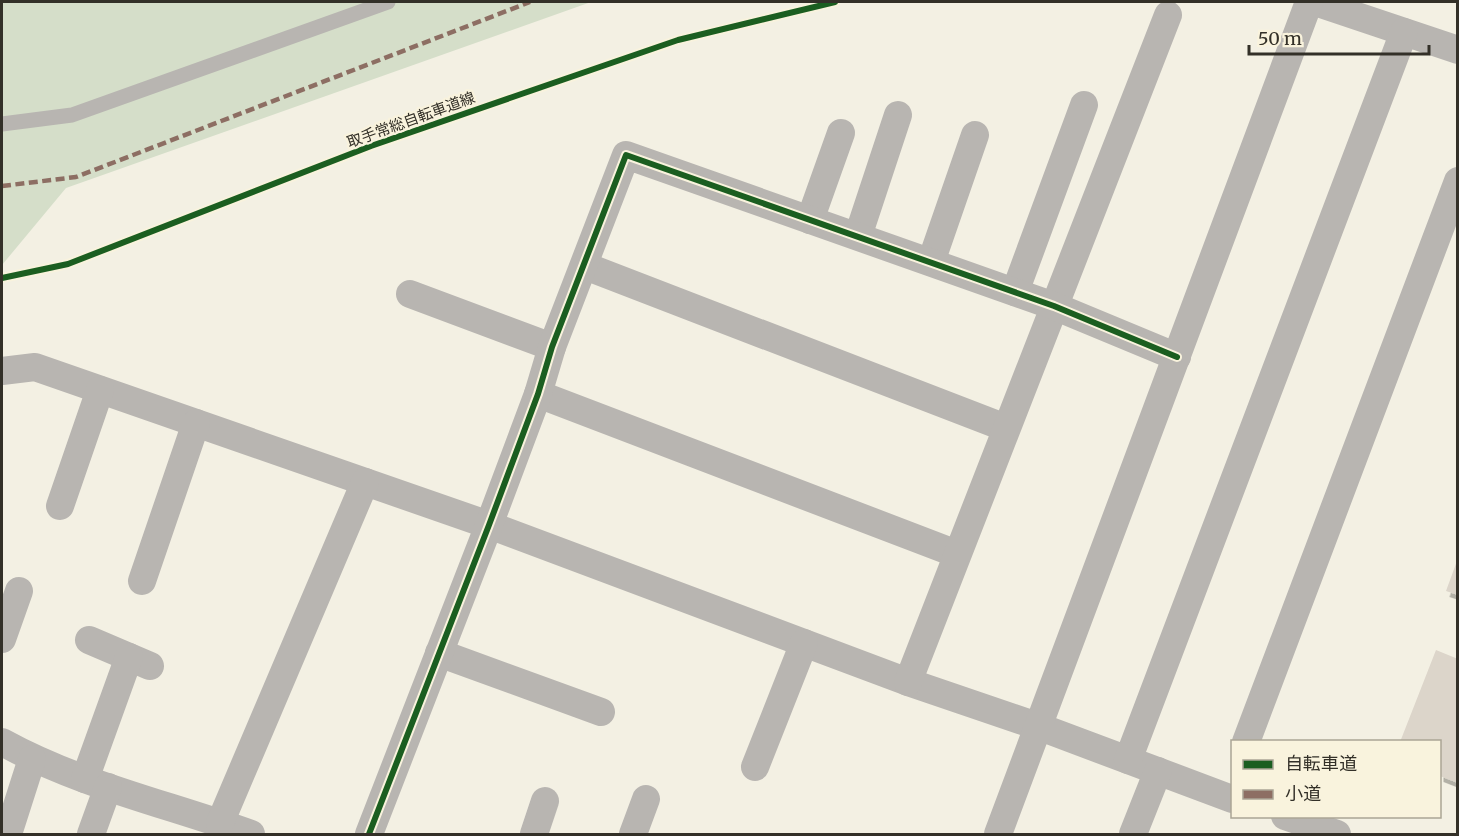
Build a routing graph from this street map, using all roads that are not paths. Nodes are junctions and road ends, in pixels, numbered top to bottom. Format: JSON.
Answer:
{"nodes":[{"id":1,"x":388,"y":2,"type":"edge"},
{"id":2,"x":1310,"y":2,"type":"edge"},
{"id":3,"x":1315,"y":2,"type":"edge"},
{"id":4,"x":1168,"y":15,"type":"dead end"},
{"id":5,"x":1404,"y":32,"type":"junction"},
{"id":6,"x":1458,"y":50,"type":"edge"},
{"id":7,"x":1084,"y":105,"type":"dead end"},
{"id":8,"x":898,"y":115,"type":"dead end"},
{"id":9,"x":2,"y":124,"type":"edge"},
{"id":10,"x":841,"y":133,"type":"dead end"},
{"id":11,"x":975,"y":135,"type":"dead end"},
{"id":12,"x":1458,"y":181,"type":"edge"},
{"id":13,"x":810,"y":220,"type":"junction"},
{"id":14,"x":858,"y":237,"type":"junction"},
{"id":15,"x":931,"y":262,"type":"junction"},
{"id":16,"x":585,"y":266,"type":"junction"},
{"id":17,"x":1015,"y":292,"type":"junction"},
{"id":18,"x":410,"y":294,"type":"dead end"},
{"id":19,"x":1054,"y":306,"type":"junction"},
{"id":20,"x":552,"y":347,"type":"junction"},
{"id":21,"x":1177,"y":357,"type":"junction"},
{"id":22,"x":2,"y":372,"type":"edge"},
{"id":23,"x":100,"y":390,"type":"junction"},
{"id":24,"x":537,"y":394,"type":"junction"},
{"id":25,"x":196,"y":423,"type":"junction"},
{"id":26,"x":1006,"y":428,"type":"junction"},
{"id":27,"x":365,"y":482,"type":"junction"},
{"id":28,"x":60,"y":506,"type":"dead end"},
{"id":29,"x":489,"y":525,"type":"junction"},
{"id":30,"x":957,"y":554,"type":"junction"},
{"id":31,"x":142,"y":581,"type":"dead end"},
{"id":32,"x":19,"y":591,"type":"dead end"},
{"id":33,"x":2,"y":639,"type":"edge"},
{"id":34,"x":89,"y":640,"type":"dead end"},
{"id":35,"x":804,"y":643,"type":"junction"},
{"id":36,"x":439,"y":653,"type":"junction"},
{"id":37,"x":908,"y":682,"type":"junction"},
{"id":38,"x":601,"y":712,"type":"dead end"},
{"id":39,"x":1040,"y":727,"type":"junction"},
{"id":40,"x":1246,"y":740,"type":"edge"},
{"id":41,"x":2,"y":742,"type":"edge"},
{"id":42,"x":32,"y":759,"type":"junction"},
{"id":43,"x":1128,"y":760,"type":"junction"},
{"id":44,"x":755,"y":767,"type":"dead end"},
{"id":45,"x":1158,"y":771,"type":"junction"},
{"id":46,"x":97,"y":783,"type":"junction"},
{"id":47,"x":1230,"y":790,"type":"edge"},
{"id":48,"x":646,"y":799,"type":"dead end"},
{"id":49,"x":545,"y":801,"type":"dead end"},
{"id":50,"x":1291,"y":818,"type":"edge"},
{"id":51,"x":220,"y":823,"type":"junction"},
{"id":52,"x":179,"y":824,"type":"edge"},
{"id":53,"x":8,"y":834,"type":"edge"},
{"id":54,"x":91,"y":834,"type":"edge"},
{"id":55,"x":251,"y":834,"type":"edge"},
{"id":56,"x":369,"y":834,"type":"edge"},
{"id":57,"x":534,"y":834,"type":"edge"},
{"id":58,"x":633,"y":834,"type":"edge"},
{"id":59,"x":999,"y":834,"type":"edge"},
{"id":60,"x":1133,"y":834,"type":"edge"},
{"id":61,"x":1337,"y":834,"type":"edge"}],
"edges":[{"from":1,"to":9,"type":"lane"},
{"from":2,"to":21,"type":"street"},
{"from":3,"to":5,"type":"street"},
{"from":4,"to":19,"type":"street"},
{"from":5,"to":6,"type":"street"},
{"from":5,"to":43,"type":"street"},
{"from":7,"to":17,"type":"street"},
{"from":8,"to":14,"type":"street"},
{"from":10,"to":13,"type":"street"},
{"from":11,"to":15,"type":"street"},
{"from":12,"to":40,"type":"street"},
{"from":13,"to":14,"type":"street"},
{"from":13,"to":16,"type":"street"},
{"from":14,"to":15,"type":"street"},
{"from":15,"to":17,"type":"street"},
{"from":16,"to":20,"type":"street"},
{"from":16,"to":26,"type":"street"},
{"from":17,"to":19,"type":"street"},
{"from":18,"to":20,"type":"street"},
{"from":19,"to":21,"type":"street"},
{"from":19,"to":26,"type":"street"},
{"from":20,"to":24,"type":"street"},
{"from":21,"to":39,"type":"street"},
{"from":22,"to":23,"type":"street"},
{"from":23,"to":25,"type":"street"},
{"from":23,"to":28,"type":"street"},
{"from":24,"to":29,"type":"street"},
{"from":24,"to":30,"type":"street"},
{"from":25,"to":27,"type":"street"},
{"from":25,"to":31,"type":"street"},
{"from":26,"to":30,"type":"street"},
{"from":27,"to":29,"type":"street"},
{"from":27,"to":51,"type":"street"},
{"from":29,"to":35,"type":"street"},
{"from":29,"to":36,"type":"street"},
{"from":30,"to":37,"type":"street"},
{"from":32,"to":33,"type":"street"},
{"from":34,"to":46,"type":"street"},
{"from":35,"to":37,"type":"street"},
{"from":35,"to":44,"type":"street"},
{"from":36,"to":38,"type":"street"},
{"from":36,"to":56,"type":"street"},
{"from":37,"to":39,"type":"street"},
{"from":39,"to":43,"type":"street"},
{"from":39,"to":59,"type":"street"},
{"from":41,"to":42,"type":"street"},
{"from":42,"to":46,"type":"street"},
{"from":42,"to":53,"type":"street"},
{"from":43,"to":45,"type":"street"},
{"from":45,"to":47,"type":"street"},
{"from":45,"to":60,"type":"street"},
{"from":46,"to":52,"type":"street"},
{"from":46,"to":54,"type":"street"},
{"from":48,"to":58,"type":"street"},
{"from":49,"to":57,"type":"street"},
{"from":50,"to":61,"type":"street"},
{"from":51,"to":52,"type":"street"},
{"from":51,"to":55,"type":"street"}]}
